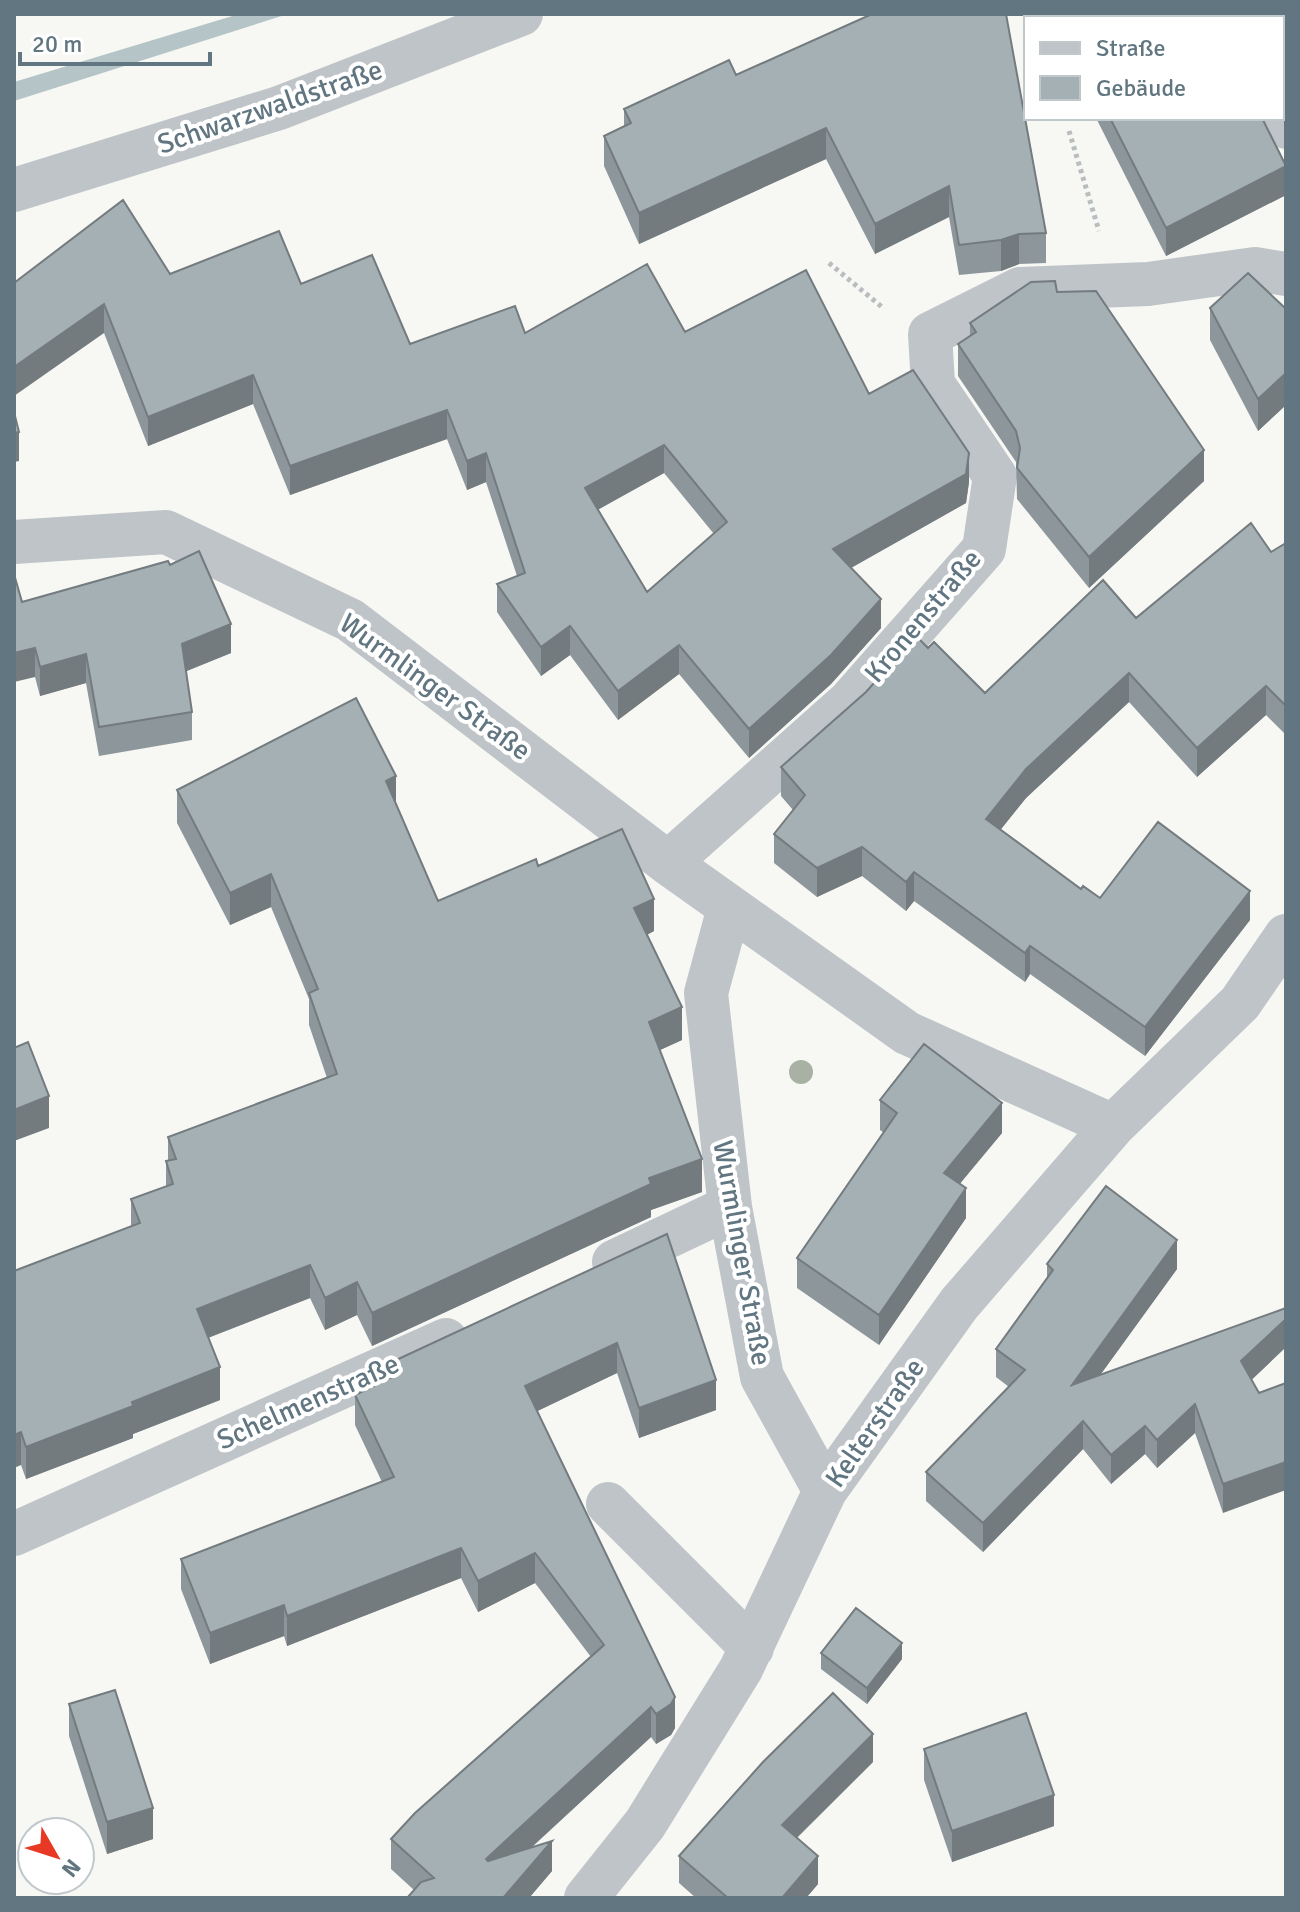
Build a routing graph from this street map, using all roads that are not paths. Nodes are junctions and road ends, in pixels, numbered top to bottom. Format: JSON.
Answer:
{"nodes":[{"id":1,"x":521,"y":14,"type":"edge"},
{"id":2,"x":14,"y":190,"type":"edge"},
{"id":3,"x":1286,"y":274,"type":"edge"},
{"id":4,"x":14,"y":542,"type":"edge"},
{"id":5,"x":668,"y":863,"type":"junction"},
{"id":6,"x":729,"y":908,"type":"junction"},
{"id":7,"x":1286,"y":936,"type":"edge"},
{"id":8,"x":1113,"y":1126,"type":"junction"},
{"id":9,"x":730,"y":1207,"type":"junction"},
{"id":10,"x":575,"y":1281,"type":"edge"},
{"id":11,"x":475,"y":1327,"type":"edge"},
{"id":12,"x":825,"y":1491,"type":"junction"},
{"id":13,"x":608,"y":1504,"type":"dead end"},
{"id":14,"x":14,"y":1534,"type":"edge"},
{"id":15,"x":752,"y":1648,"type":"junction"},
{"id":16,"x":586,"y":1898,"type":"edge"}],
"edges":[{"from":1,"to":2,"type":"street","name":"Schwarzwaldstraße"},
{"from":3,"to":5,"type":"street","name":"Kronenstraße"},
{"from":4,"to":5,"type":"street","name":"Wurmlinger Straße"},
{"from":5,"to":6,"type":"street","name":"Wurmlinger Straße"},
{"from":6,"to":8,"type":"street","name":"Wurmlinger Straße"},
{"from":6,"to":9,"type":"street","name":"Wurmlinger Straße"},
{"from":7,"to":8,"type":"street","name":"Kelterstraße"},
{"from":8,"to":12,"type":"street","name":"Kelterstraße"},
{"from":9,"to":10,"type":"street"},
{"from":9,"to":12,"type":"street","name":"Wurmlinger Straße"},
{"from":11,"to":14,"type":"street","name":"Schelmenstraße"},
{"from":12,"to":15,"type":"street","name":"Kelterstraße"},
{"from":13,"to":15,"type":"street"},
{"from":15,"to":16,"type":"street","name":"Kelterstraße"}]}
